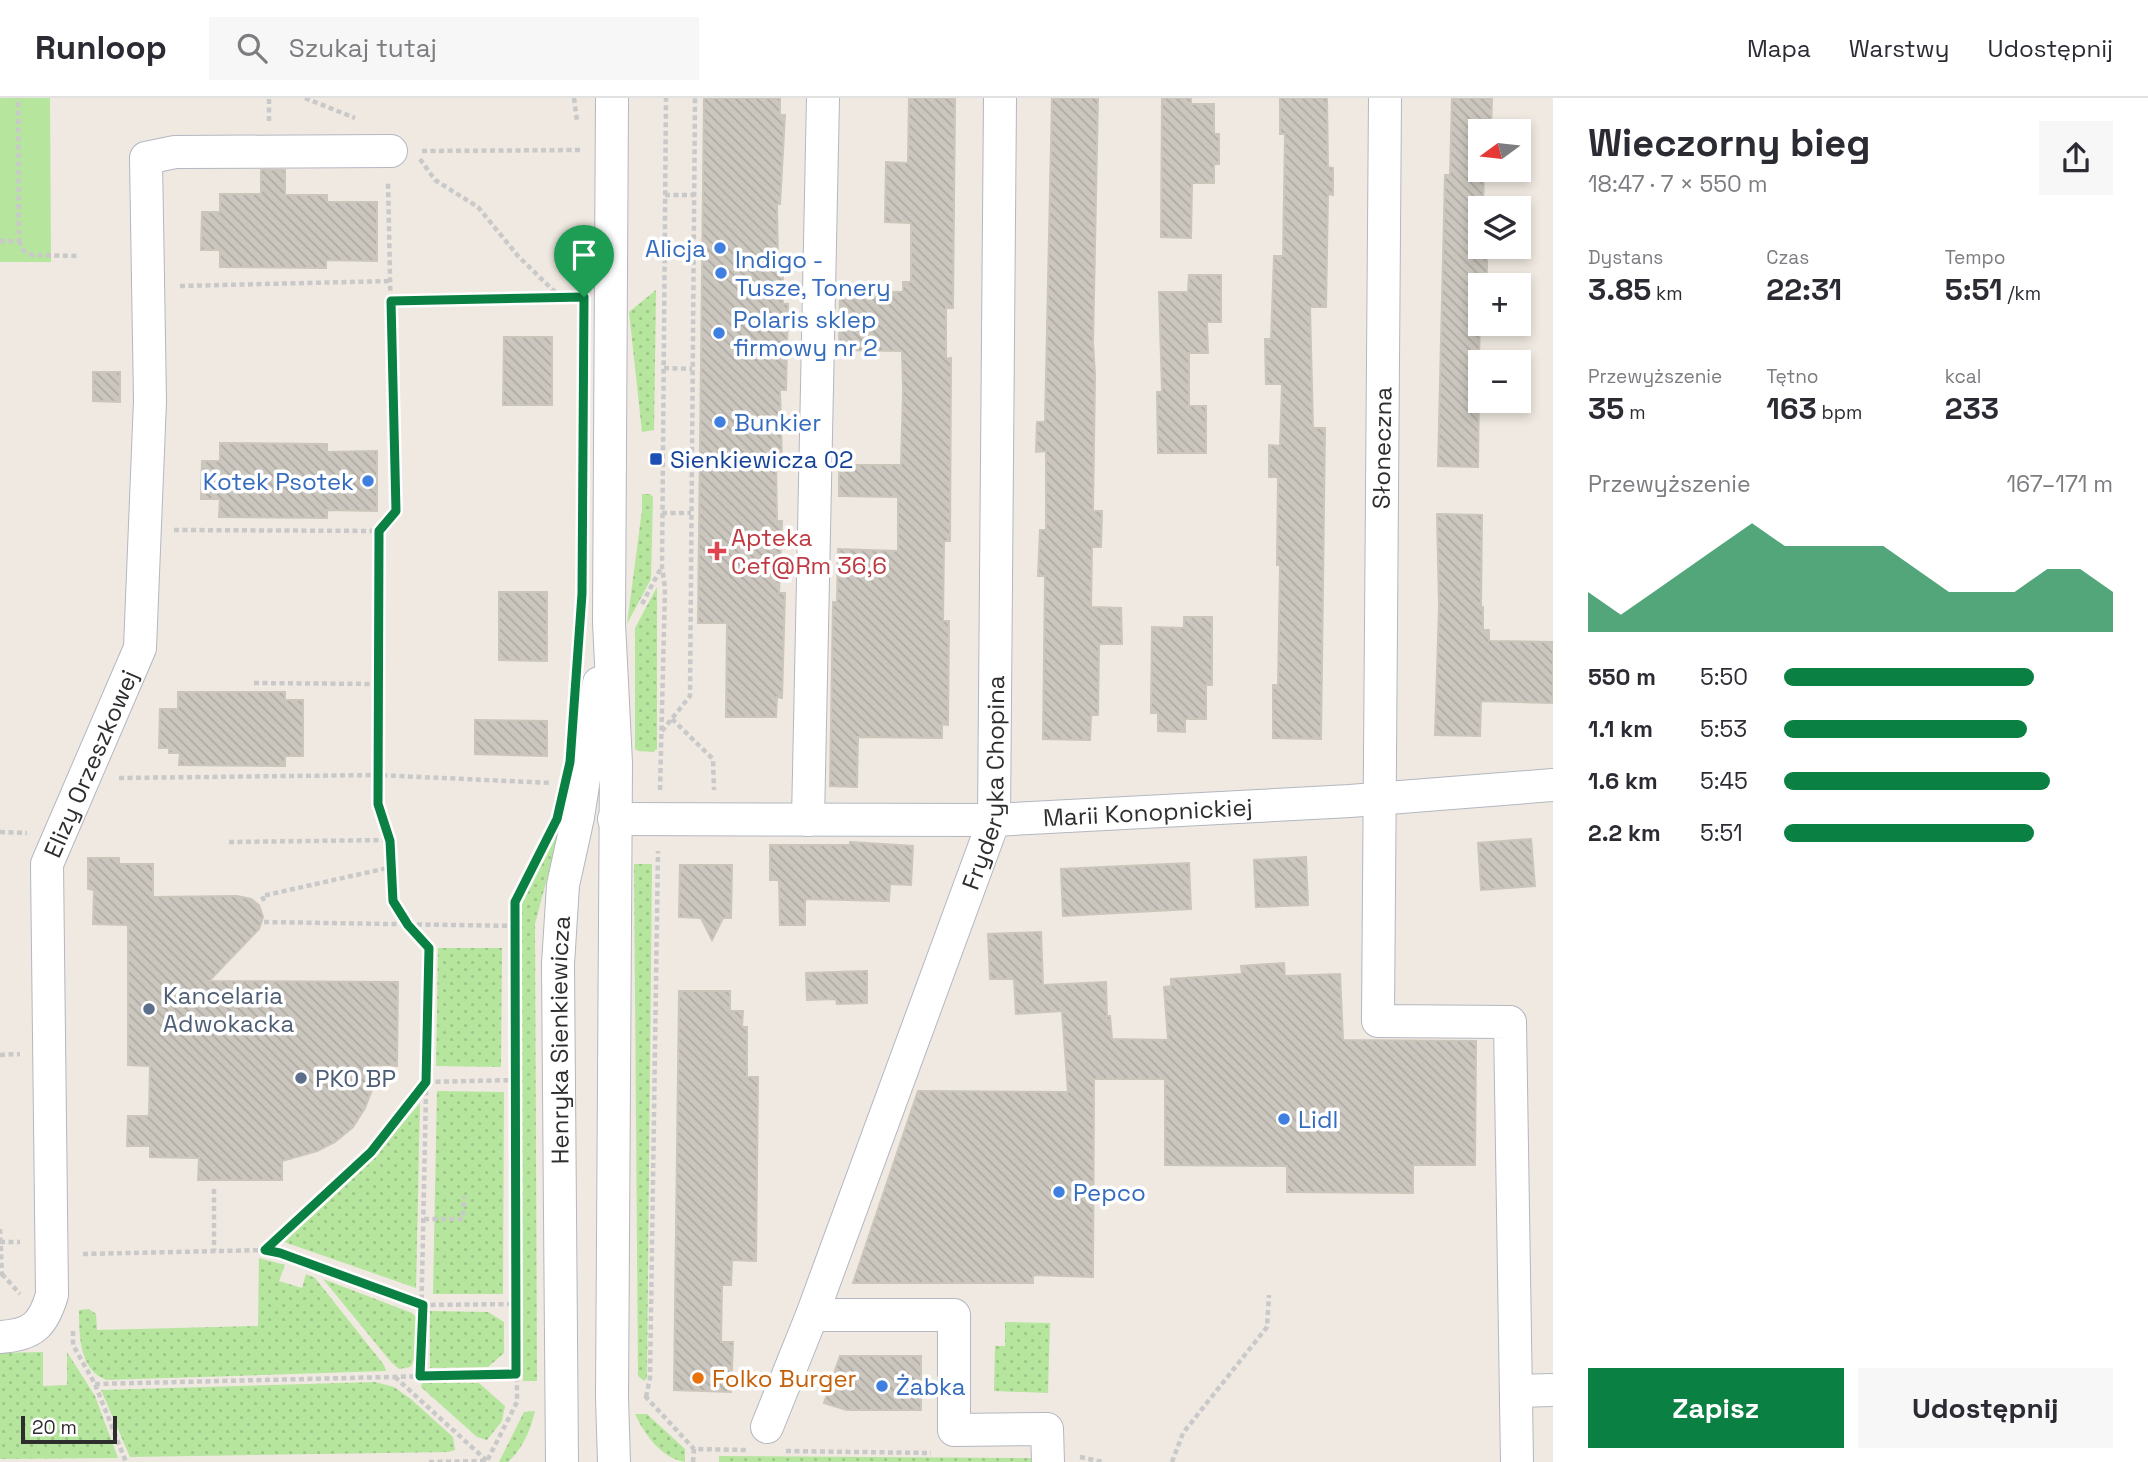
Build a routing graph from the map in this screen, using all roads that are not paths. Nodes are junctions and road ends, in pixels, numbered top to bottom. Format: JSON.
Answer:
{"nodes":[{"id":1,"x":612,"y":98,"type":"edge"},
{"id":2,"x":823,"y":98,"type":"edge"},
{"id":3,"x":1000,"y":98,"type":"edge"},
{"id":4,"x":1385,"y":98,"type":"edge"},
{"id":5,"x":389,"y":165,"type":"road end"},
{"id":6,"x":609,"y":623,"type":"junction"},
{"id":7,"x":1553,"y":785,"type":"edge"},
{"id":8,"x":1378,"y":798,"type":"junction"},
{"id":9,"x":614,"y":819,"type":"junction"},
{"id":10,"x":808,"y":820,"type":"junction"},
{"id":11,"x":995,"y":820,"type":"junction"},
{"id":12,"x":813,"y":1315,"type":"junction"},
{"id":13,"x":0,"y":1337,"type":"edge"},
{"id":14,"x":1553,"y":1390,"type":"edge"},
{"id":15,"x":1516,"y":1391,"type":"junction"},
{"id":16,"x":766,"y":1443,"type":"road end"},
{"id":17,"x":562,"y":1462,"type":"edge"},
{"id":18,"x":614,"y":1462,"type":"edge"},
{"id":19,"x":1048,"y":1462,"type":"edge"},
{"id":20,"x":1517,"y":1462,"type":"edge"}],
"edges":[{"from":1,"to":6,"type":"street","name":"Henryka Sienkiewicza"},
{"from":2,"to":10,"type":"street"},
{"from":3,"to":11,"type":"street","name":"Fryderyka Chopina"},
{"from":4,"to":8,"type":"street","name":"Słoneczna"},
{"from":5,"to":13,"type":"street","name":"Elizy Orzeszkowej"},
{"from":6,"to":9,"type":"street","name":"Henryka Sienkiewicza"},
{"from":6,"to":17,"type":"street","name":"Henryka Sienkiewicza"},
{"from":7,"to":8,"type":"street","name":"Marii Konopnickiej"},
{"from":8,"to":11,"type":"street","name":"Marii Konopnickiej"},
{"from":8,"to":15,"type":"street","name":"Słoneczna"},
{"from":9,"to":10,"type":"street","name":"Marii Konopnickiej"},
{"from":9,"to":18,"type":"street","name":"Henryka Sienkiewicza"},
{"from":10,"to":11,"type":"street","name":"Marii Konopnickiej"},
{"from":11,"to":12,"type":"street","name":"Fryderyka Chopina"},
{"from":12,"to":16,"type":"street","name":"Fryderyka Chopina"},
{"from":12,"to":19,"type":"street"},
{"from":14,"to":15,"type":"street"},
{"from":15,"to":20,"type":"street"}]}
